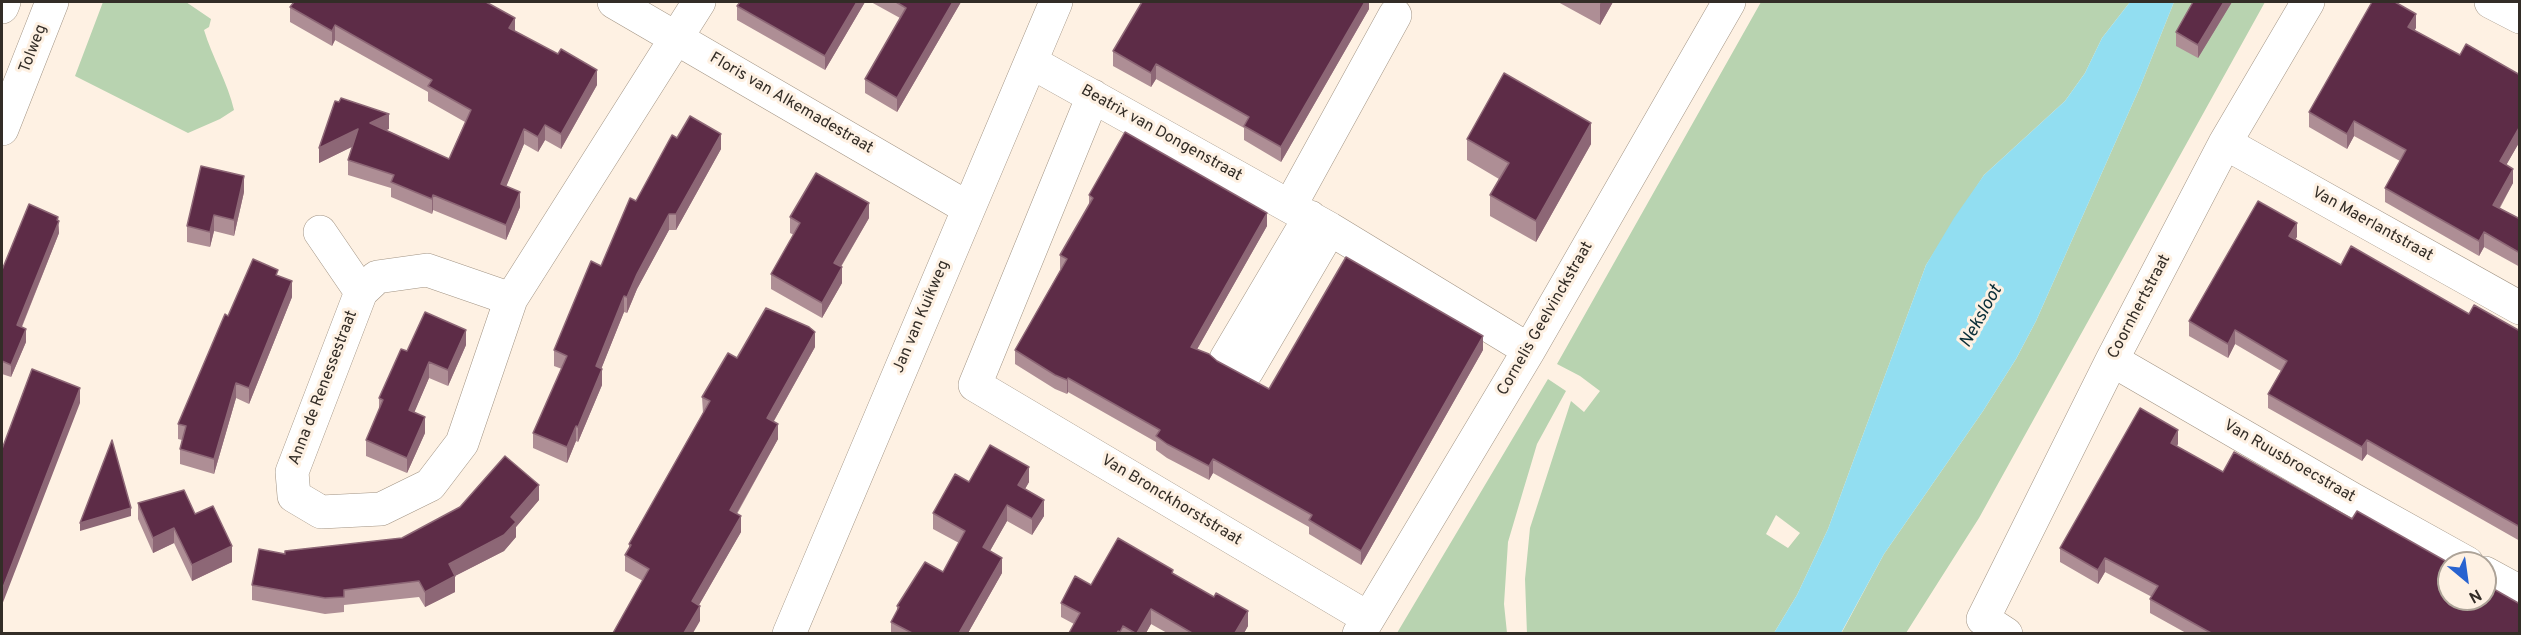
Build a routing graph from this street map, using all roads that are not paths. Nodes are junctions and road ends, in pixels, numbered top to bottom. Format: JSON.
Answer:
{"nodes":[{"id":1,"x":4,"y":2,"type":"edge"},
{"id":2,"x":52,"y":2,"type":"edge"},
{"id":3,"x":614,"y":2,"type":"edge"},
{"id":4,"x":699,"y":2,"type":"edge"},
{"id":5,"x":1056,"y":2,"type":"edge"},
{"id":6,"x":1729,"y":2,"type":"edge"},
{"id":7,"x":2308,"y":2,"type":"edge"},
{"id":8,"x":2492,"y":2,"type":"edge"},
{"id":9,"x":2,"y":7,"type":"edge"},
{"id":10,"x":1395,"y":15,"type":"dead end"},
{"id":11,"x":2520,"y":17,"type":"edge"},
{"id":12,"x":678,"y":38,"type":"junction"},
{"id":13,"x":1031,"y":62,"type":"junction"},
{"id":14,"x":9,"y":88,"type":"edge"},
{"id":15,"x":1093,"y":96,"type":"junction"},
{"id":16,"x":2,"y":129,"type":"edge"},
{"id":17,"x":2226,"y":143,"type":"junction"},
{"id":18,"x":968,"y":208,"type":"junction"},
{"id":19,"x":1310,"y":217,"type":"junction"},
{"id":20,"x":320,"y":232,"type":"dead end"},
{"id":21,"x":361,"y":292,"type":"junction"},
{"id":22,"x":511,"y":299,"type":"junction"},
{"id":23,"x":2520,"y":308,"type":"edge"},
{"id":24,"x":1528,"y":350,"type":"junction"},
{"id":25,"x":2112,"y":360,"type":"junction"},
{"id":26,"x":2445,"y":551,"type":"edge"},
{"id":27,"x":2497,"y":580,"type":"edge"},
{"id":28,"x":2520,"y":592,"type":"edge"},
{"id":29,"x":1363,"y":626,"type":"edge"},
{"id":30,"x":1995,"y":626,"type":"edge"},
{"id":31,"x":789,"y":633,"type":"edge"}],
"edges":[{"from":1,"to":9,"type":"street"},
{"from":2,"to":14,"type":"street","name":"Tolweg"},
{"from":3,"to":12,"type":"street","name":"Floris van Alkemadestraat"},
{"from":4,"to":12,"type":"street","name":"Anna de Renessestraat"},
{"from":5,"to":13,"type":"street","name":"Jan van Kuikweg"},
{"from":6,"to":24,"type":"street","name":"Cornelis Geelvinckstraat"},
{"from":7,"to":17,"type":"street","name":"Coornhertstraat"},
{"from":8,"to":11,"type":"street"},
{"from":10,"to":19,"type":"street"},
{"from":12,"to":18,"type":"street","name":"Floris van Alkemadestraat"},
{"from":12,"to":22,"type":"street","name":"Anna de Renessestraat"},
{"from":13,"to":15,"type":"street","name":"Beatrix van Dongenstraat"},
{"from":13,"to":18,"type":"street","name":"Jan van Kuikweg"},
{"from":14,"to":16,"type":"street","name":"Tolweg"},
{"from":15,"to":19,"type":"street","name":"Beatrix van Dongenstraat"},
{"from":15,"to":29,"type":"street","name":"Van Bronckhorststraat"},
{"from":17,"to":23,"type":"street","name":"Van Maerlantstraat"},
{"from":17,"to":25,"type":"street","name":"Coornhertstraat"},
{"from":18,"to":31,"type":"street","name":"Jan van Kuikweg"},
{"from":19,"to":24,"type":"street","name":"Beatrix van Dongenstraat"},
{"from":20,"to":21,"type":"street","name":"Anna de Renessestraat"},
{"from":21,"to":22,"type":"street","name":"Anna de Renessestraat"},
{"from":21,"to":22,"type":"street","name":"Anna de Renessestraat"},
{"from":24,"to":29,"type":"street","name":"Cornelis Geelvinckstraat"},
{"from":25,"to":26,"type":"street","name":"Van Ruusbroecstraat"},
{"from":25,"to":30,"type":"street","name":"Coornhertstraat"},
{"from":27,"to":28,"type":"street"}]}
